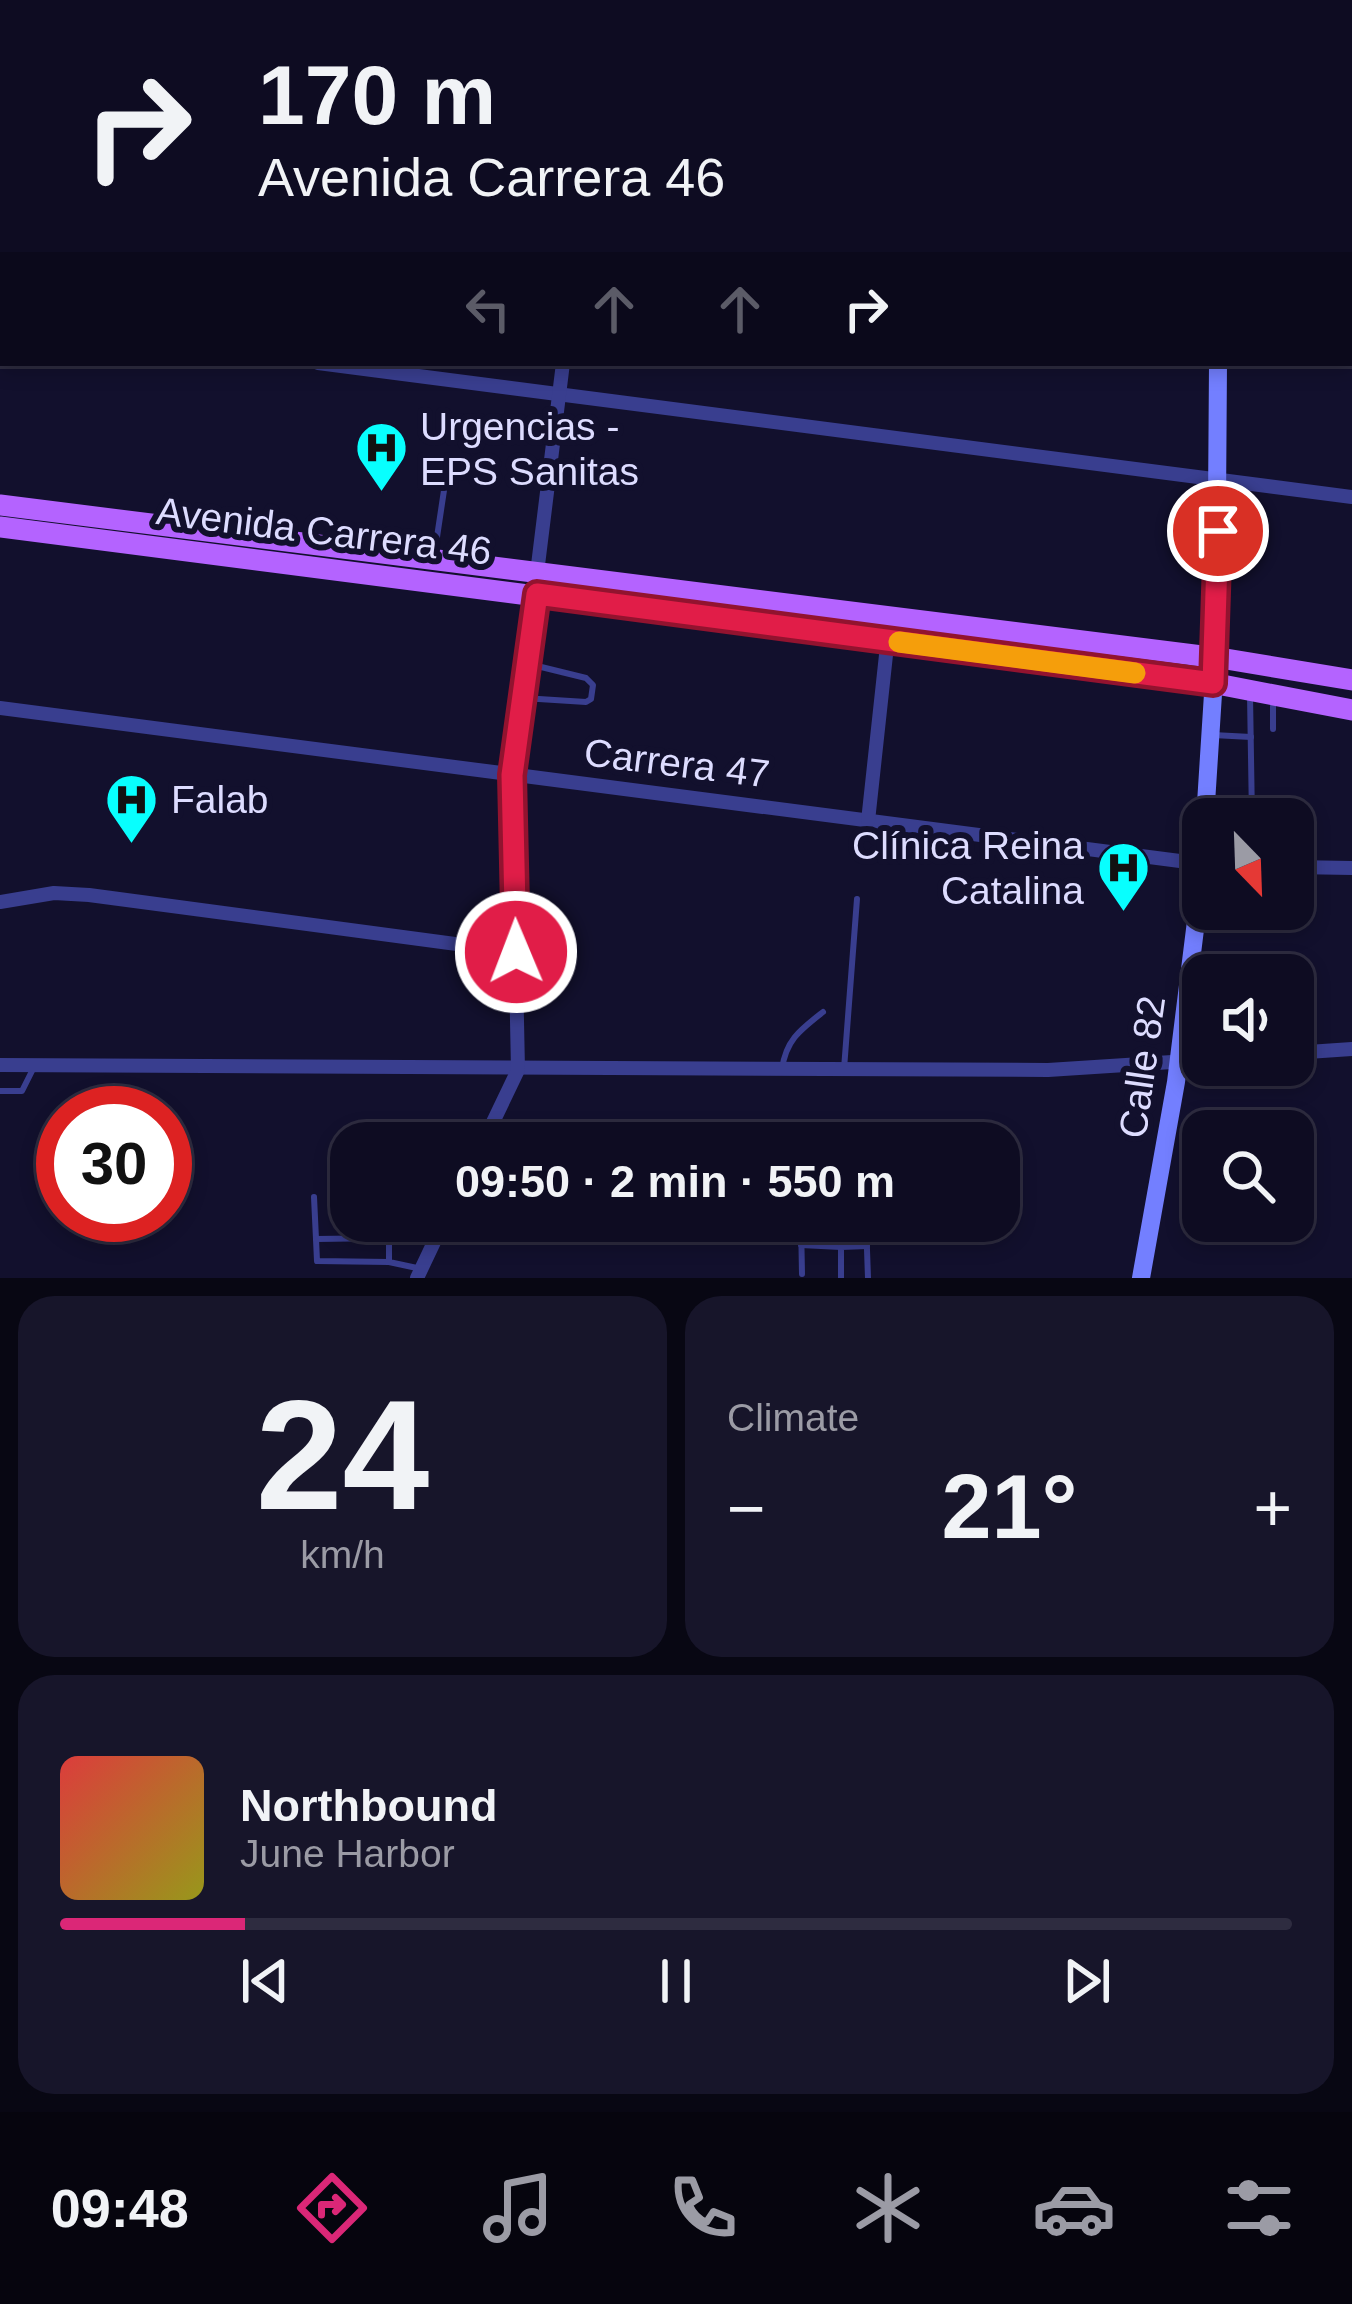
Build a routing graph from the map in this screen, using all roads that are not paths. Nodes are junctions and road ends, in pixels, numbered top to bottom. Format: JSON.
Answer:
{"nodes":[{"id":1,"x":342,"y":366,"type":"edge"},
{"id":2,"x":563,"y":366,"type":"edge"},
{"id":3,"x":1218,"y":366,"type":"edge"},
{"id":4,"x":559,"y":397,"type":"junction"},
{"id":5,"x":446,"y":477,"type":"dead end"},
{"id":6,"x":1219,"y":480,"type":"junction"},
{"id":7,"x":1352,"y":497,"type":"edge"},
{"id":8,"x":0,"y":505,"type":"edge"},
{"id":9,"x":0,"y":527,"type":"edge"},
{"id":10,"x":434,"y":560,"type":"junction"},
{"id":11,"x":538,"y":584,"type":"junction"},
{"id":12,"x":889,"y":629,"type":"junction"},
{"id":13,"x":1215,"y":658,"type":"junction"},
{"id":14,"x":528,"y":664,"type":"junction"},
{"id":15,"x":1352,"y":680,"type":"edge"},
{"id":16,"x":1213,"y":683,"type":"junction"},
{"id":17,"x":1250,"y":691,"type":"junction"},
{"id":18,"x":1274,"y":697,"type":"junction"},
{"id":19,"x":523,"y":698,"type":"junction"},
{"id":20,"x":0,"y":708,"type":"edge"},
{"id":21,"x":1352,"y":710,"type":"edge"},
{"id":22,"x":1273,"y":730,"type":"dead end"},
{"id":23,"x":1209,"y":734,"type":"junction"},
{"id":24,"x":1251,"y":737,"type":"junction"},
{"id":25,"x":512,"y":775,"type":"junction"},
{"id":26,"x":1206,"y":798,"type":"edge"},
{"id":27,"x":1253,"y":798,"type":"edge"},
{"id":28,"x":868,"y":821,"type":"junction"},
{"id":29,"x":1182,"y":862,"type":"edge"},
{"id":30,"x":1314,"y":867,"type":"edge"},
{"id":31,"x":1352,"y":868,"type":"edge"},
{"id":32,"x":857,"y":899,"type":"dead end"},
{"id":33,"x":0,"y":902,"type":"edge"},
{"id":34,"x":1195,"y":930,"type":"edge"},
{"id":35,"x":516,"y":952,"type":"junction"},
{"id":36,"x":823,"y":1012,"type":"dead end"},
{"id":37,"x":1352,"y":1048,"type":"edge"},
{"id":38,"x":1314,"y":1051,"type":"edge"},
{"id":39,"x":1178,"y":1062,"type":"junction"},
{"id":40,"x":1182,"y":1062,"type":"edge"},
{"id":41,"x":0,"y":1065,"type":"edge"},
{"id":42,"x":34,"y":1066,"type":"junction"},
{"id":43,"x":518,"y":1070,"type":"junction"},
{"id":44,"x":782,"y":1070,"type":"junction"},
{"id":45,"x":844,"y":1070,"type":"junction"},
{"id":46,"x":0,"y":1091,"type":"edge"},
{"id":47,"x":493,"y":1122,"type":"edge"},
{"id":48,"x":314,"y":1197,"type":"dead end"},
{"id":49,"x":316,"y":1239,"type":"junction"},
{"id":50,"x":434,"y":1242,"type":"edge"},
{"id":51,"x":801,"y":1242,"type":"edge"},
{"id":52,"x":841,"y":1242,"type":"edge"},
{"id":53,"x":867,"y":1242,"type":"edge"},
{"id":54,"x":801,"y":1245,"type":"junction"},
{"id":55,"x":867,"y":1246,"type":"junction"},
{"id":56,"x":841,"y":1247,"type":"junction"},
{"id":57,"x":389,"y":1262,"type":"junction"},
{"id":58,"x":419,"y":1273,"type":"edge"},
{"id":59,"x":802,"y":1274,"type":"dead end"},
{"id":60,"x":842,"y":1278,"type":"edge"},
{"id":61,"x":868,"y":1278,"type":"edge"},
{"id":62,"x":1142,"y":1278,"type":"edge"}],
"edges":[{"from":1,"to":4,"type":"street"},
{"from":2,"to":4,"type":"street"},
{"from":3,"to":6,"type":"main road"},
{"from":4,"to":6,"type":"street"},
{"from":4,"to":11,"type":"street"},
{"from":5,"to":10,"type":"lane"},
{"from":6,"to":7,"type":"street"},
{"from":6,"to":13,"type":"main road"},
{"from":8,"to":10,"type":"main road","name":"Avenida Carrera 46"},
{"from":9,"to":11,"type":"main road","name":"Avenida Carrera 46"},
{"from":10,"to":11,"type":"main road","name":"Avenida Carrera 46"},
{"from":11,"to":12,"type":"main road","name":"Avenida Carrera 46"},
{"from":11,"to":14,"type":"street"},
{"from":12,"to":13,"type":"main road","name":"Avenida Carrera 46"},
{"from":12,"to":16,"type":"main road","name":"Avenida Carrera 46"},
{"from":12,"to":28,"type":"street"},
{"from":13,"to":15,"type":"main road","name":"Avenida Carrera 46"},
{"from":13,"to":16,"type":"main road"},
{"from":14,"to":19,"type":"street"},
{"from":14,"to":19,"type":"lane"},
{"from":16,"to":17,"type":"main road","name":"Avenida Carrera 46"},
{"from":16,"to":23,"type":"main road"},
{"from":17,"to":18,"type":"main road","name":"Avenida Carrera 46"},
{"from":17,"to":24,"type":"lane"},
{"from":18,"to":21,"type":"main road","name":"Avenida Carrera 46"},
{"from":18,"to":22,"type":"lane"},
{"from":19,"to":25,"type":"street"},
{"from":20,"to":25,"type":"street","name":"Carrera 47"},
{"from":23,"to":24,"type":"lane"},
{"from":23,"to":26,"type":"main road"},
{"from":24,"to":27,"type":"lane"},
{"from":25,"to":28,"type":"street","name":"Carrera 47"},
{"from":25,"to":35,"type":"street"},
{"from":28,"to":29,"type":"street","name":"Carrera 47"},
{"from":30,"to":31,"type":"street"},
{"from":32,"to":45,"type":"lane"},
{"from":33,"to":35,"type":"street"},
{"from":34,"to":39,"type":"main road","name":"Calle 82"},
{"from":35,"to":43,"type":"street"},
{"from":36,"to":44,"type":"lane"},
{"from":37,"to":38,"type":"street"},
{"from":39,"to":40,"type":"street"},
{"from":39,"to":45,"type":"street"},
{"from":39,"to":62,"type":"main road","name":"Calle 82"},
{"from":41,"to":42,"type":"street"},
{"from":42,"to":43,"type":"street"},
{"from":42,"to":46,"type":"lane"},
{"from":43,"to":44,"type":"street"},
{"from":43,"to":47,"type":"street"},
{"from":44,"to":45,"type":"street"},
{"from":48,"to":49,"type":"lane"},
{"from":49,"to":57,"type":"lane"},
{"from":49,"to":57,"type":"lane"},
{"from":50,"to":58,"type":"street"},
{"from":51,"to":54,"type":"lane"},
{"from":52,"to":56,"type":"lane"},
{"from":53,"to":55,"type":"lane"},
{"from":54,"to":56,"type":"lane"},
{"from":54,"to":59,"type":"lane"},
{"from":55,"to":56,"type":"lane"},
{"from":55,"to":61,"type":"lane"},
{"from":56,"to":60,"type":"lane"},
{"from":57,"to":58,"type":"lane"}]}
